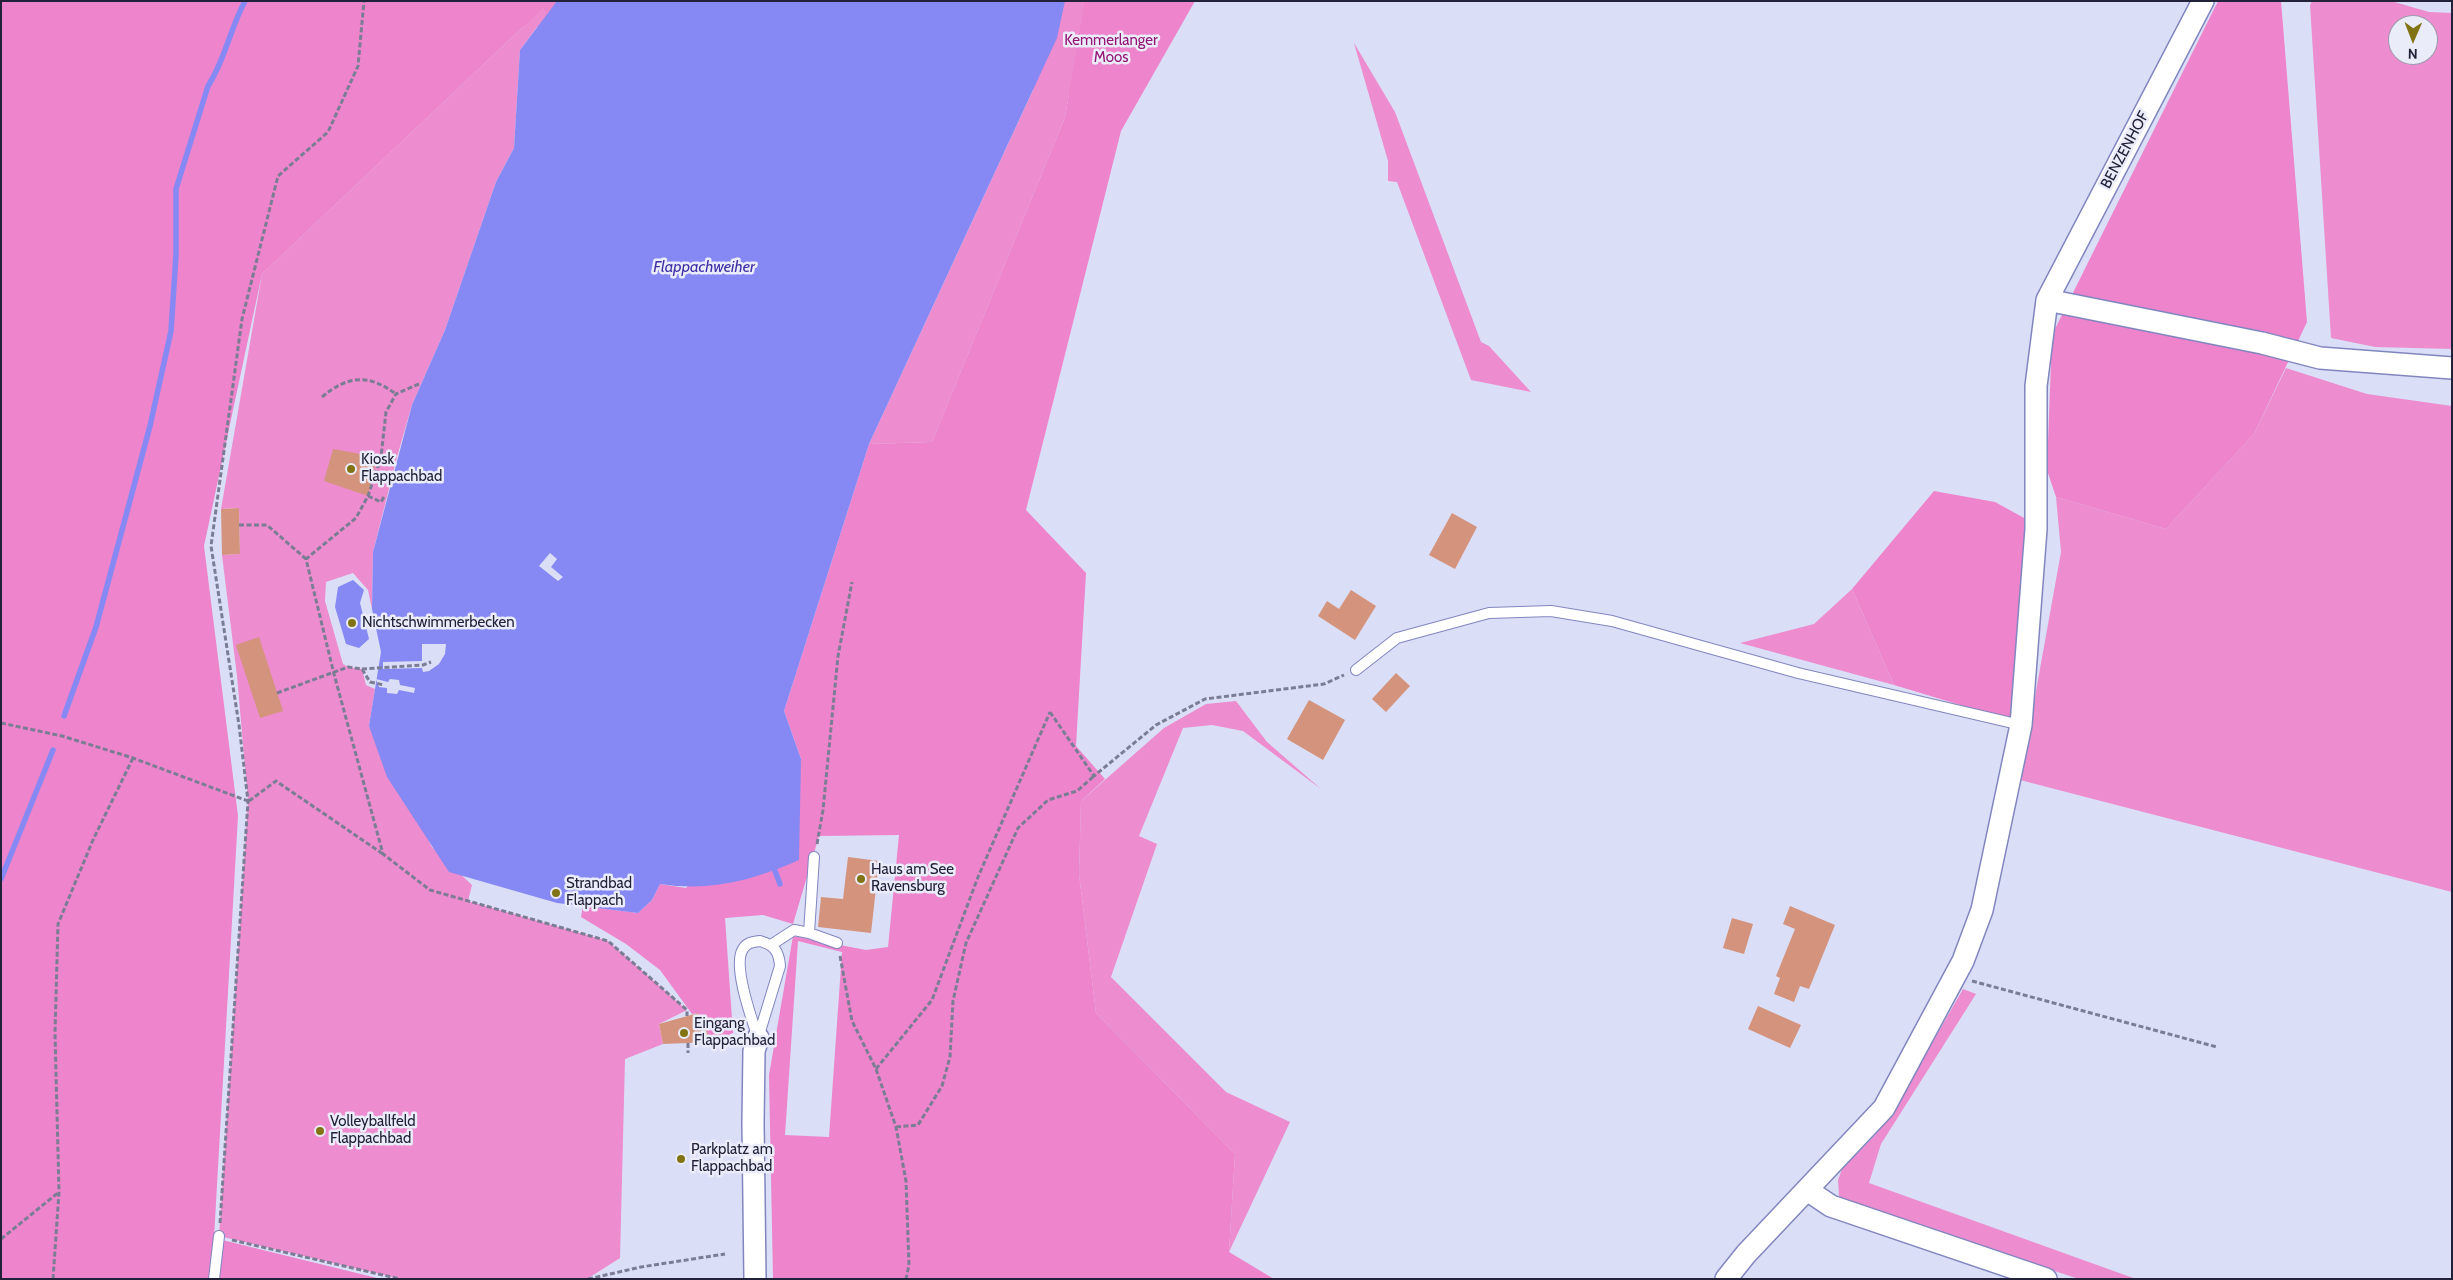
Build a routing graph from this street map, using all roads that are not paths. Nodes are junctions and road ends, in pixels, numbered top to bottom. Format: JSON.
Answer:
{"nodes":[{"id":1,"x":2203,"y":1,"type":"edge"},
{"id":2,"x":2048,"y":300,"type":"junction"},
{"id":3,"x":2452,"y":368,"type":"edge"},
{"id":4,"x":1356,"y":670,"type":"road end"},
{"id":5,"x":2021,"y":725,"type":"junction"},
{"id":6,"x":814,"y":857,"type":"road end"},
{"id":7,"x":809,"y":933,"type":"junction"},
{"id":8,"x":837,"y":943,"type":"road end"},
{"id":9,"x":771,"y":945,"type":"junction"},
{"id":10,"x":758,"y":1038,"type":"junction"},
{"id":11,"x":1807,"y":1190,"type":"junction"},
{"id":12,"x":219,"y":1236,"type":"road end"},
{"id":13,"x":214,"y":1279,"type":"edge"},
{"id":14,"x":755,"y":1279,"type":"edge"},
{"id":15,"x":1726,"y":1279,"type":"edge"},
{"id":16,"x":2046,"y":1279,"type":"edge"}],
"edges":[{"from":1,"to":2,"type":"street","name":"BENZENHOF"},
{"from":2,"to":3,"type":"street"},
{"from":2,"to":5,"type":"street","name":"BENZENHOF"},
{"from":4,"to":5,"type":"lane"},
{"from":5,"to":11,"type":"street","name":"BENZENHOF"},
{"from":6,"to":7,"type":"lane"},
{"from":7,"to":8,"type":"lane"},
{"from":7,"to":9,"type":"lane"},
{"from":9,"to":10,"type":"lane"},
{"from":9,"to":10,"type":"lane"},
{"from":10,"to":14,"type":"street"},
{"from":11,"to":15,"type":"street","name":"BENZENHOF"},
{"from":11,"to":16,"type":"street"},
{"from":12,"to":13,"type":"lane"}]}
